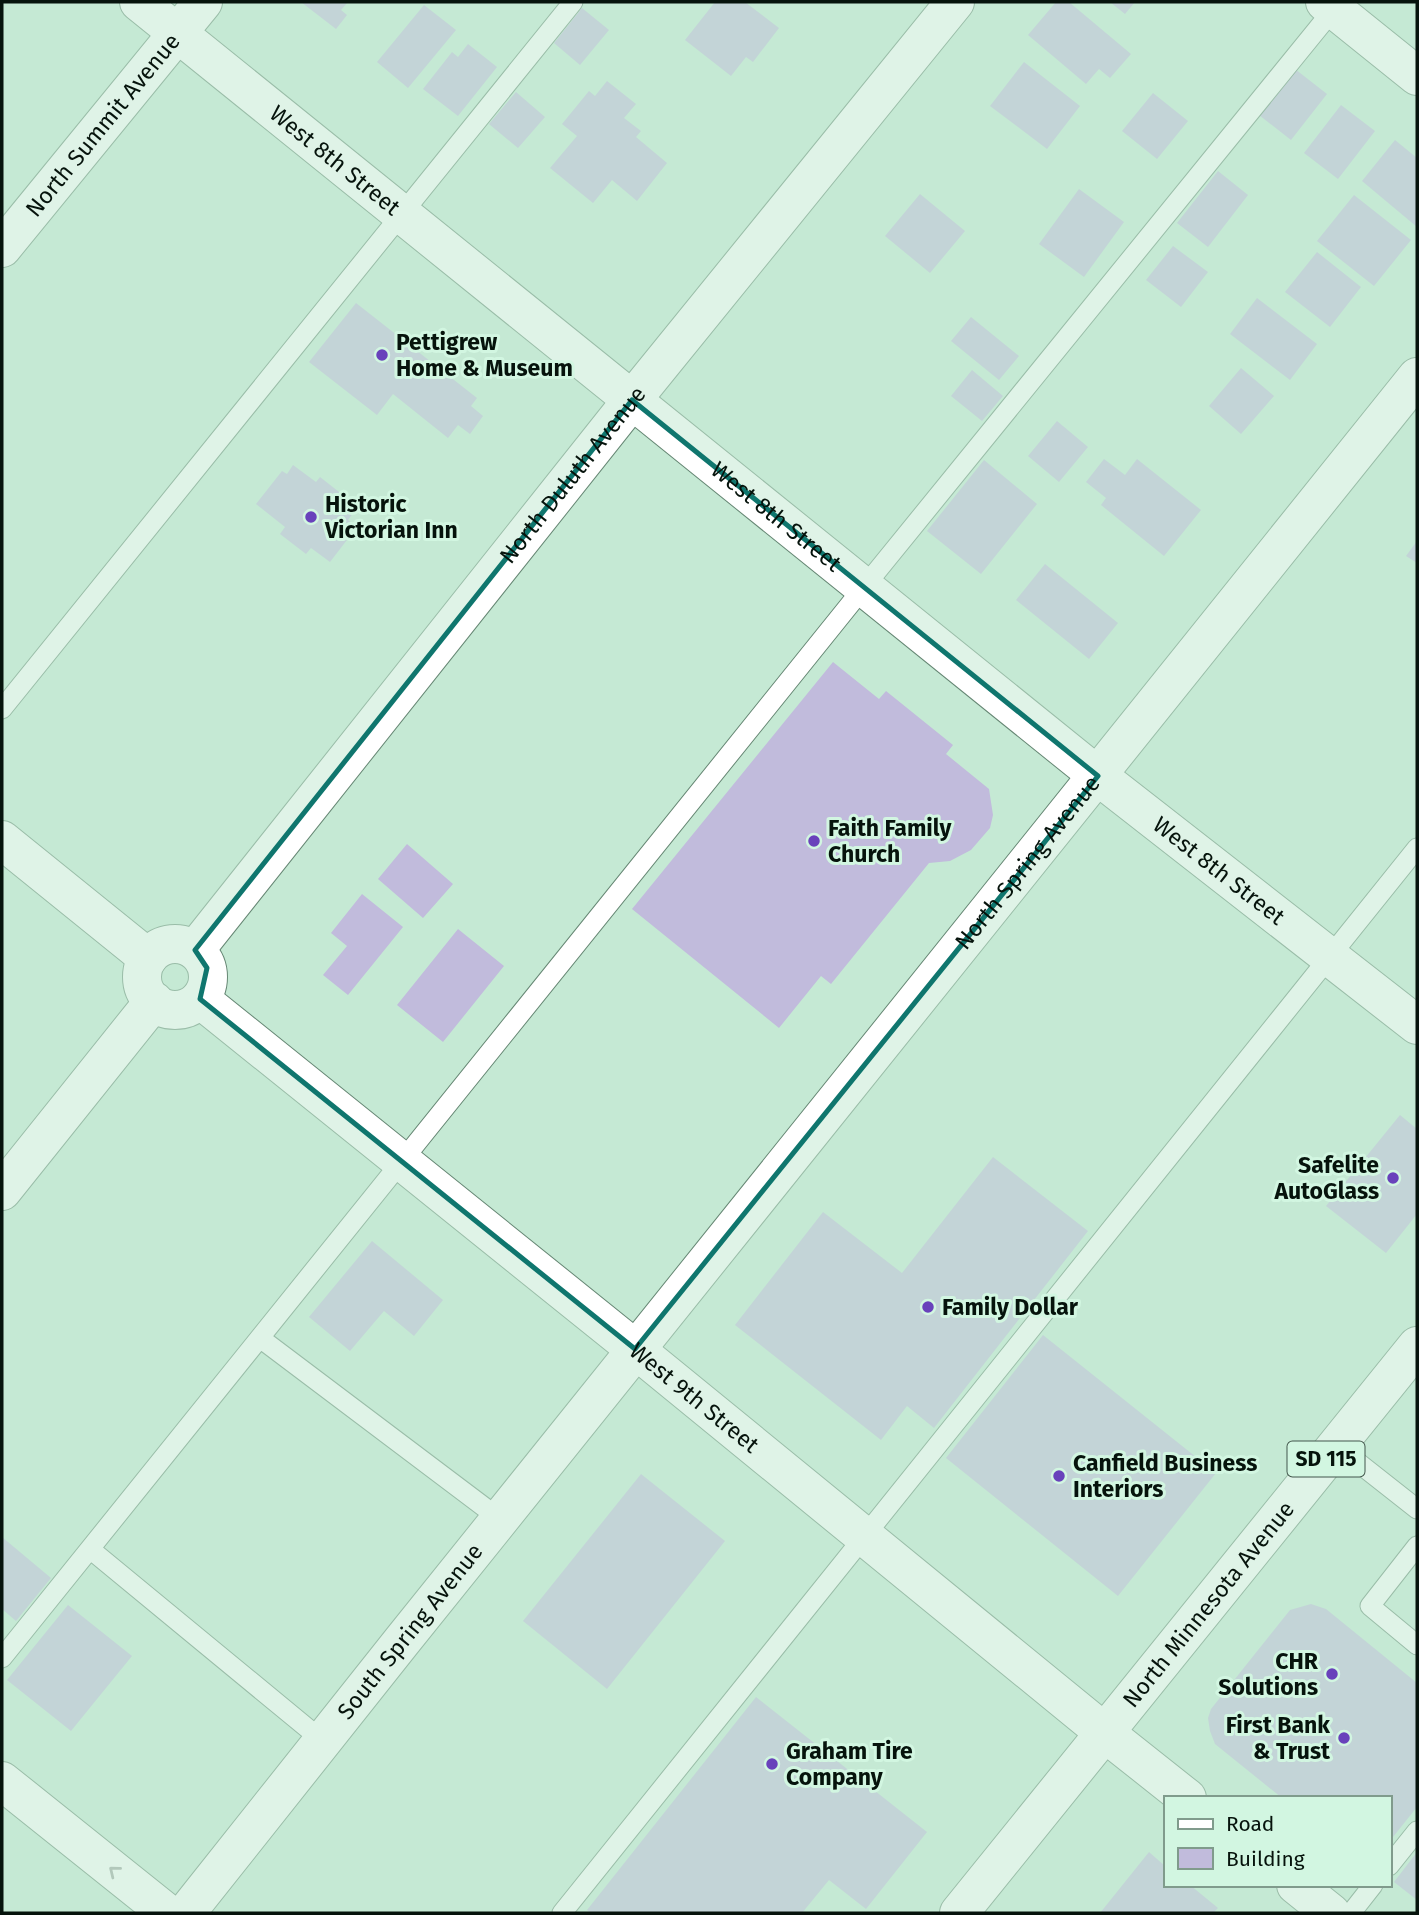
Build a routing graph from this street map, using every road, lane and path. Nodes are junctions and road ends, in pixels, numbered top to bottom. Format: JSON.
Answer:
{"nodes":[{"id":1,"x":139,"y":2,"type":"edge"},
{"id":2,"x":203,"y":2,"type":"edge"},
{"id":3,"x":573,"y":2,"type":"edge"},
{"id":4,"x":955,"y":2,"type":"edge"},
{"id":5,"x":1333,"y":4,"type":"edge"},
{"id":6,"x":178,"y":33,"type":"junction"},
{"id":7,"x":1417,"y":76,"type":"edge"},
{"id":8,"x":402,"y":214,"type":"junction"},
{"id":9,"x":2,"y":248,"type":"edge"},
{"id":10,"x":1417,"y":377,"type":"edge"},
{"id":11,"x":632,"y":400,"type":"junction"},
{"id":12,"x":864,"y":587,"type":"junction"},
{"id":13,"x":2,"y":709,"type":"edge"},
{"id":14,"x":1098,"y":776,"type":"junction"},
{"id":15,"x":2,"y":840,"type":"edge"},
{"id":16,"x":1417,"y":848,"type":"edge"},
{"id":17,"x":195,"y":950,"type":"junction"},
{"id":18,"x":148,"y":957,"type":"junction"},
{"id":19,"x":1330,"y":957,"type":"junction"},
{"id":20,"x":200,"y":999,"type":"junction"},
{"id":21,"x":154,"y":1002,"type":"junction"},
{"id":22,"x":1417,"y":1025,"type":"edge"},
{"id":23,"x":403,"y":1161,"type":"junction"},
{"id":24,"x":2,"y":1191,"type":"edge"},
{"id":25,"x":261,"y":1338,"type":"junction"},
{"id":26,"x":1417,"y":1346,"type":"edge"},
{"id":27,"x":635,"y":1349,"type":"junction"},
{"id":28,"x":1337,"y":1446,"type":"junction"},
{"id":29,"x":1417,"y":1509,"type":"edge"},
{"id":30,"x":500,"y":1519,"type":"junction"},
{"id":31,"x":864,"y":1536,"type":"junction"},
{"id":32,"x":1417,"y":1546,"type":"edge"},
{"id":33,"x":90,"y":1549,"type":"junction"},
{"id":34,"x":1417,"y":1645,"type":"edge"},
{"id":35,"x":2,"y":1658,"type":"edge"},
{"id":36,"x":1105,"y":1733,"type":"junction"},
{"id":37,"x":323,"y":1741,"type":"junction"},
{"id":38,"x":2,"y":1781,"type":"edge"},
{"id":39,"x":1184,"y":1796,"type":"edge"},
{"id":40,"x":1417,"y":1831,"type":"edge"},
{"id":41,"x":1391,"y":1864,"type":"edge"},
{"id":42,"x":1371,"y":1887,"type":"edge"},
{"id":43,"x":167,"y":1913,"type":"edge"},
{"id":44,"x":186,"y":1913,"type":"edge"},
{"id":45,"x":562,"y":1913,"type":"edge"},
{"id":46,"x":958,"y":1913,"type":"edge"},
{"id":47,"x":1351,"y":1913,"type":"edge"}],
"edges":[{"from":1,"to":6,"type":"street","name":"West 8th Street"},
{"from":2,"to":6,"type":"street","name":"North Summit Avenue"},
{"from":3,"to":8,"type":"lane"},
{"from":4,"to":11,"type":"street","name":"North Duluth Avenue"},
{"from":5,"to":7,"type":"street"},
{"from":5,"to":12,"type":"lane"},
{"from":6,"to":8,"type":"street","name":"West 8th Street"},
{"from":6,"to":9,"type":"street","name":"North Summit Avenue"},
{"from":8,"to":11,"type":"street","name":"West 8th Street"},
{"from":8,"to":13,"type":"lane"},
{"from":10,"to":14,"type":"street","name":"North Spring Avenue"},
{"from":11,"to":12,"type":"street","name":"West 8th Street"},
{"from":11,"to":17,"type":"street","name":"North Duluth Avenue"},
{"from":12,"to":14,"type":"street","name":"West 8th Street"},
{"from":12,"to":23,"type":"lane"},
{"from":14,"to":19,"type":"street","name":"West 8th Street"},
{"from":14,"to":27,"type":"street","name":"North Spring Avenue"},
{"from":15,"to":18,"type":"street"},
{"from":16,"to":19,"type":"lane"},
{"from":17,"to":18,"type":"street"},
{"from":17,"to":20,"type":"street"},
{"from":18,"to":21,"type":"street"},
{"from":19,"to":22,"type":"street","name":"West 8th Street"},
{"from":19,"to":31,"type":"lane"},
{"from":20,"to":21,"type":"street"},
{"from":20,"to":23,"type":"street","name":"West 9th Street"},
{"from":21,"to":24,"type":"street"},
{"from":23,"to":25,"type":"lane"},
{"from":23,"to":27,"type":"street","name":"West 9th Street"},
{"from":25,"to":30,"type":"lane"},
{"from":25,"to":33,"type":"lane"},
{"from":26,"to":28,"type":"street","name":"North Minnesota Avenue","number":"SD 115"},
{"from":27,"to":30,"type":"street","name":"South Spring Avenue"},
{"from":27,"to":31,"type":"street","name":"West 9th Street"},
{"from":28,"to":29,"type":"lane"},
{"from":28,"to":36,"type":"street","name":"North Minnesota Avenue","number":"SD 115"},
{"from":30,"to":37,"type":"street","name":"South Spring Avenue"},
{"from":31,"to":36,"type":"street","name":"West 9th Street"},
{"from":31,"to":45,"type":"lane"},
{"from":32,"to":34,"type":"lane"},
{"from":33,"to":35,"type":"lane"},
{"from":33,"to":37,"type":"lane"},
{"from":36,"to":39,"type":"street","name":"West 9th Street"},
{"from":36,"to":46,"type":"street","number":"SD 115"},
{"from":37,"to":44,"type":"street","name":"South Spring Avenue"},
{"from":43,"to":38,"type":"street","one_way":true},
{"from":40,"to":41,"type":"lane"},
{"from":42,"to":47,"type":"lane"}]}
